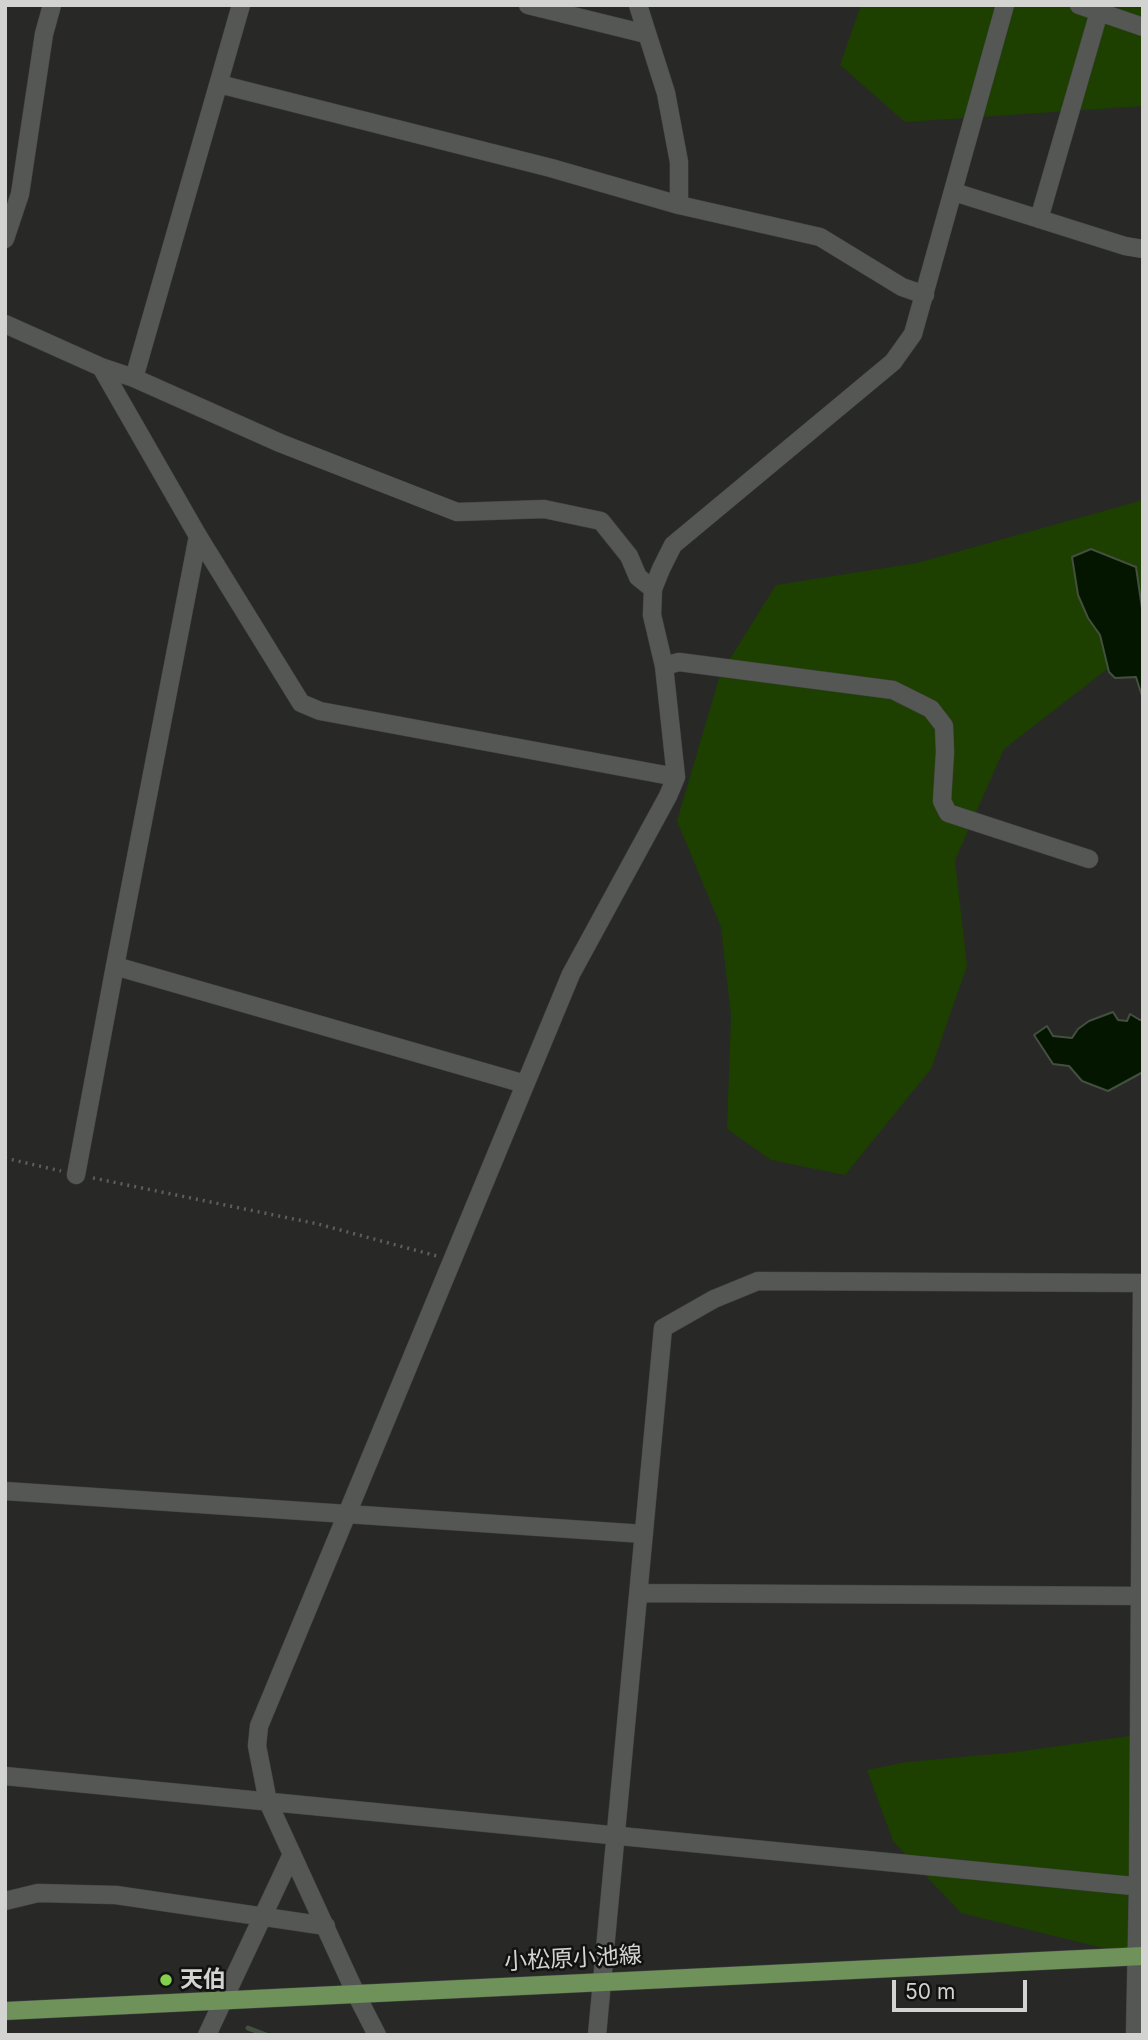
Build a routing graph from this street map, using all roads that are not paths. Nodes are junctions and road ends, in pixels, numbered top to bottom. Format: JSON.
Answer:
{"nodes":[{"id":1,"x":52,"y":5,"type":"edge"},
{"id":2,"x":241,"y":5,"type":"edge"},
{"id":3,"x":528,"y":5,"type":"edge"},
{"id":4,"x":638,"y":5,"type":"edge"},
{"id":5,"x":1005,"y":5,"type":"edge"},
{"id":6,"x":1079,"y":5,"type":"edge"},
{"id":7,"x":1099,"y":12,"type":"junction"},
{"id":8,"x":1143,"y":27,"type":"edge"},
{"id":9,"x":646,"y":34,"type":"junction"},
{"id":10,"x":219,"y":84,"type":"junction"},
{"id":11,"x":954,"y":192,"type":"junction"},
{"id":12,"x":679,"y":205,"type":"junction"},
{"id":13,"x":1039,"y":219,"type":"junction"},
{"id":14,"x":5,"y":239,"type":"edge"},
{"id":15,"x":1143,"y":249,"type":"edge"},
{"id":16,"x":925,"y":295,"type":"junction"},
{"id":17,"x":5,"y":324,"type":"edge"},
{"id":18,"x":101,"y":367,"type":"junction"},
{"id":19,"x":134,"y":378,"type":"junction"},
{"id":20,"x":198,"y":536,"type":"junction"},
{"id":21,"x":653,"y":589,"type":"junction"},
{"id":22,"x":664,"y":666,"type":"junction"},
{"id":23,"x":676,"y":777,"type":"junction"},
{"id":24,"x":1089,"y":859,"type":"dead end"},
{"id":25,"x":115,"y":966,"type":"junction"},
{"id":26,"x":525,"y":1084,"type":"junction"},
{"id":27,"x":76,"y":1175,"type":"road end"},
{"id":28,"x":1142,"y":1283,"type":"edge"},
{"id":29,"x":5,"y":1491,"type":"edge"},
{"id":30,"x":347,"y":1514,"type":"junction"},
{"id":31,"x":644,"y":1534,"type":"junction"},
{"id":32,"x":639,"y":1593,"type":"junction"},
{"id":33,"x":1141,"y":1596,"type":"edge"},
{"id":34,"x":5,"y":1776,"type":"edge"},
{"id":35,"x":268,"y":1802,"type":"junction"},
{"id":36,"x":616,"y":1836,"type":"junction"},
{"id":37,"x":292,"y":1854,"type":"junction"},
{"id":38,"x":1140,"y":1887,"type":"edge"},
{"id":39,"x":5,"y":1901,"type":"edge"},
{"id":40,"x":262,"y":1916,"type":"junction"},
{"id":41,"x":326,"y":1926,"type":"junction"},
{"id":42,"x":1139,"y":1956,"type":"edge"},
{"id":43,"x":602,"y":1982,"type":"junction"},
{"id":44,"x":356,"y":1994,"type":"junction"},
{"id":45,"x":225,"y":1999,"type":"junction"},
{"id":46,"x":5,"y":2011,"type":"edge"},
{"id":47,"x":207,"y":2035,"type":"edge"},
{"id":48,"x":377,"y":2035,"type":"edge"},
{"id":49,"x":597,"y":2035,"type":"edge"},
{"id":50,"x":1135,"y":2035,"type":"edge"}],
"edges":[{"from":1,"to":14,"type":"street"},
{"from":2,"to":10,"type":"street"},
{"from":3,"to":9,"type":"street"},
{"from":4,"to":9,"type":"street"},
{"from":5,"to":11,"type":"street"},
{"from":6,"to":7,"type":"street"},
{"from":7,"to":8,"type":"street"},
{"from":7,"to":13,"type":"street"},
{"from":9,"to":12,"type":"street"},
{"from":10,"to":12,"type":"street"},
{"from":10,"to":19,"type":"street"},
{"from":11,"to":13,"type":"street"},
{"from":11,"to":16,"type":"street"},
{"from":12,"to":16,"type":"street"},
{"from":13,"to":15,"type":"street"},
{"from":16,"to":21,"type":"street"},
{"from":17,"to":18,"type":"street"},
{"from":18,"to":19,"type":"street"},
{"from":18,"to":20,"type":"street"},
{"from":19,"to":21,"type":"street"},
{"from":20,"to":23,"type":"street"},
{"from":20,"to":25,"type":"street"},
{"from":21,"to":22,"type":"street"},
{"from":22,"to":23,"type":"street"},
{"from":22,"to":24,"type":"street"},
{"from":23,"to":26,"type":"street"},
{"from":25,"to":26,"type":"street"},
{"from":25,"to":27,"type":"street"},
{"from":26,"to":30,"type":"street"},
{"from":28,"to":31,"type":"street"},
{"from":28,"to":33,"type":"street"},
{"from":29,"to":30,"type":"street"},
{"from":30,"to":31,"type":"street"},
{"from":30,"to":35,"type":"street"},
{"from":31,"to":32,"type":"street"},
{"from":32,"to":33,"type":"street"},
{"from":32,"to":36,"type":"street"},
{"from":33,"to":38,"type":"street"},
{"from":34,"to":35,"type":"street"},
{"from":35,"to":36,"type":"street"},
{"from":35,"to":37,"type":"street"},
{"from":36,"to":38,"type":"street"},
{"from":36,"to":43,"type":"street"},
{"from":37,"to":40,"type":"street"},
{"from":37,"to":41,"type":"street"},
{"from":38,"to":42,"type":"street"},
{"from":39,"to":40,"type":"street"},
{"from":40,"to":41,"type":"street"},
{"from":40,"to":45,"type":"street"},
{"from":41,"to":44,"type":"street"},
{"from":42,"to":43,"type":"main road","name":"小松原小池線"},
{"from":42,"to":50,"type":"street"},
{"from":43,"to":44,"type":"main road","name":"小松原小池線"},
{"from":43,"to":49,"type":"street"},
{"from":44,"to":45,"type":"main road","name":"小松原小池線"},
{"from":44,"to":48,"type":"street"},
{"from":45,"to":46,"type":"main road","name":"小松原小池線"},
{"from":45,"to":47,"type":"street"}]}
